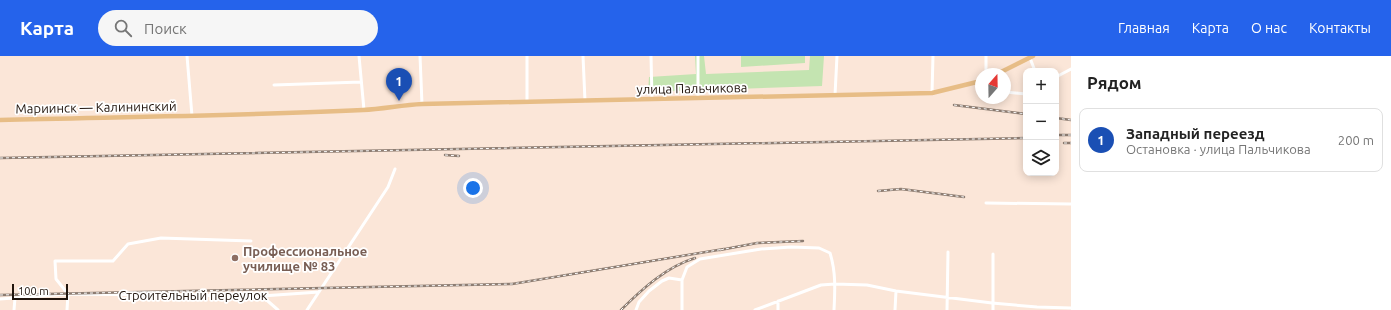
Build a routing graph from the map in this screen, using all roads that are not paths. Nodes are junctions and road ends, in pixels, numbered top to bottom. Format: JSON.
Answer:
{"nodes":[{"id":1,"x":187,"y":56,"type":"edge"},
{"id":2,"x":359,"y":56,"type":"edge"},
{"id":3,"x":420,"y":56,"type":"edge"},
{"id":4,"x":527,"y":56,"type":"edge"},
{"id":5,"x":583,"y":56,"type":"edge"},
{"id":6,"x":651,"y":56,"type":"edge"},
{"id":7,"x":698,"y":56,"type":"edge"},
{"id":8,"x":837,"y":56,"type":"edge"},
{"id":9,"x":933,"y":56,"type":"edge"},
{"id":10,"x":986,"y":56,"type":"edge"},
{"id":11,"x":1031,"y":57,"type":"edge"},
{"id":12,"x":986,"y":68,"type":"edge"},
{"id":13,"x":1009,"y":68,"type":"edge"},
{"id":14,"x":1034,"y":68,"type":"edge"},
{"id":15,"x":1071,"y":69,"type":"edge"},
{"id":16,"x":1059,"y":75,"type":"edge"},
{"id":17,"x":361,"y":82,"type":"junction"},
{"id":18,"x":975,"y":82,"type":"edge"},
{"id":19,"x":274,"y":85,"type":"dead end"},
{"id":20,"x":932,"y":93,"type":"junction"},
{"id":21,"x":1011,"y":93,"type":"edge"},
{"id":22,"x":1023,"y":94,"type":"edge"},
{"id":23,"x":835,"y":95,"type":"junction"},
{"id":24,"x":698,"y":98,"type":"junction"},
{"id":25,"x":652,"y":99,"type":"junction"},
{"id":26,"x":585,"y":101,"type":"junction"},
{"id":27,"x":527,"y":102,"type":"junction"},
{"id":28,"x":422,"y":104,"type":"junction"},
{"id":29,"x":364,"y":110,"type":"junction"},
{"id":30,"x":192,"y":116,"type":"junction"},
{"id":31,"x":0,"y":120,"type":"edge"},
{"id":32,"x":395,"y":169,"type":"dead end"},
{"id":33,"x":986,"y":203,"type":"dead end"},
{"id":34,"x":1071,"y":204,"type":"edge"},
{"id":35,"x":251,"y":241,"type":"dead end"},
{"id":36,"x":948,"y":252,"type":"dead end"},
{"id":37,"x":992,"y":254,"type":"dead end"},
{"id":38,"x":682,"y":280,"type":"junction"},
{"id":39,"x":835,"y":284,"type":"junction"},
{"id":40,"x":896,"y":291,"type":"junction"},
{"id":41,"x":319,"y":292,"type":"junction"},
{"id":42,"x":68,"y":294,"type":"junction"},
{"id":43,"x":262,"y":296,"type":"junction"},
{"id":44,"x":947,"y":297,"type":"junction"},
{"id":45,"x":15,"y":298,"type":"junction"},
{"id":46,"x":0,"y":299,"type":"edge"},
{"id":47,"x":778,"y":301,"type":"junction"},
{"id":48,"x":992,"y":303,"type":"junction"},
{"id":49,"x":1071,"y":308,"type":"edge"},
{"id":50,"x":1052,"y":309,"type":"edge"},
{"id":51,"x":14,"y":310,"type":"edge"},
{"id":52,"x":67,"y":310,"type":"edge"},
{"id":53,"x":278,"y":310,"type":"edge"},
{"id":54,"x":307,"y":310,"type":"edge"},
{"id":55,"x":636,"y":310,"type":"edge"},
{"id":56,"x":682,"y":310,"type":"edge"},
{"id":57,"x":755,"y":310,"type":"edge"},
{"id":58,"x":778,"y":310,"type":"edge"},
{"id":59,"x":834,"y":310,"type":"edge"},
{"id":60,"x":895,"y":310,"type":"edge"},
{"id":61,"x":947,"y":310,"type":"edge"},
{"id":62,"x":993,"y":310,"type":"edge"}],
"edges":[{"from":1,"to":30,"type":"street"},
{"from":2,"to":17,"type":"street"},
{"from":3,"to":28,"type":"street"},
{"from":4,"to":27,"type":"street"},
{"from":5,"to":26,"type":"street"},
{"from":6,"to":25,"type":"street"},
{"from":7,"to":24,"type":"street"},
{"from":8,"to":23,"type":"street"},
{"from":9,"to":20,"type":"street"},
{"from":10,"to":12,"type":"street"},
{"from":11,"to":13,"type":"main road"},
{"from":11,"to":14,"type":"street"},
{"from":15,"to":16,"type":"street"},
{"from":17,"to":19,"type":"street"},
{"from":17,"to":29,"type":"street"},
{"from":18,"to":20,"type":"main road","name":"улица Пальчикова"},
{"from":20,"to":23,"type":"main road","name":"улица Пальчикова"},
{"from":21,"to":22,"type":"street"},
{"from":23,"to":24,"type":"main road","name":"улица Пальчикова"},
{"from":24,"to":25,"type":"main road","name":"улица Пальчикова"},
{"from":25,"to":26,"type":"main road","name":"улица Пальчикова"},
{"from":26,"to":27,"type":"main road","name":"улица Пальчикова"},
{"from":27,"to":28,"type":"main road","name":"улица Пальчикова"},
{"from":28,"to":29,"type":"main road","name":"улица Пальчикова"},
{"from":29,"to":30,"type":"main road","name":"Мариинск — Калининский"},
{"from":30,"to":31,"type":"main road","name":"Мариинск — Калининский"},
{"from":32,"to":41,"type":"street"},
{"from":33,"to":34,"type":"street"},
{"from":35,"to":42,"type":"street"},
{"from":36,"to":44,"type":"street"},
{"from":37,"to":48,"type":"street"},
{"from":38,"to":39,"type":"street"},
{"from":38,"to":55,"type":"street"},
{"from":38,"to":56,"type":"street"},
{"from":39,"to":40,"type":"street"},
{"from":39,"to":47,"type":"street"},
{"from":39,"to":59,"type":"street"},
{"from":40,"to":44,"type":"street"},
{"from":40,"to":60,"type":"street"},
{"from":41,"to":43,"type":"street","name":"Строительный переулок"},
{"from":41,"to":54,"type":"street"},
{"from":42,"to":43,"type":"street","name":"Строительный переулок"},
{"from":42,"to":45,"type":"street","name":"Строительный переулок"},
{"from":42,"to":52,"type":"street"},
{"from":43,"to":53,"type":"street"},
{"from":44,"to":48,"type":"street"},
{"from":44,"to":61,"type":"street"},
{"from":45,"to":46,"type":"street","name":"Строительный переулок"},
{"from":45,"to":51,"type":"street"},
{"from":47,"to":57,"type":"street"},
{"from":47,"to":58,"type":"street"},
{"from":48,"to":50,"type":"street"},
{"from":48,"to":62,"type":"street"},
{"from":49,"to":50,"type":"street"}]}
